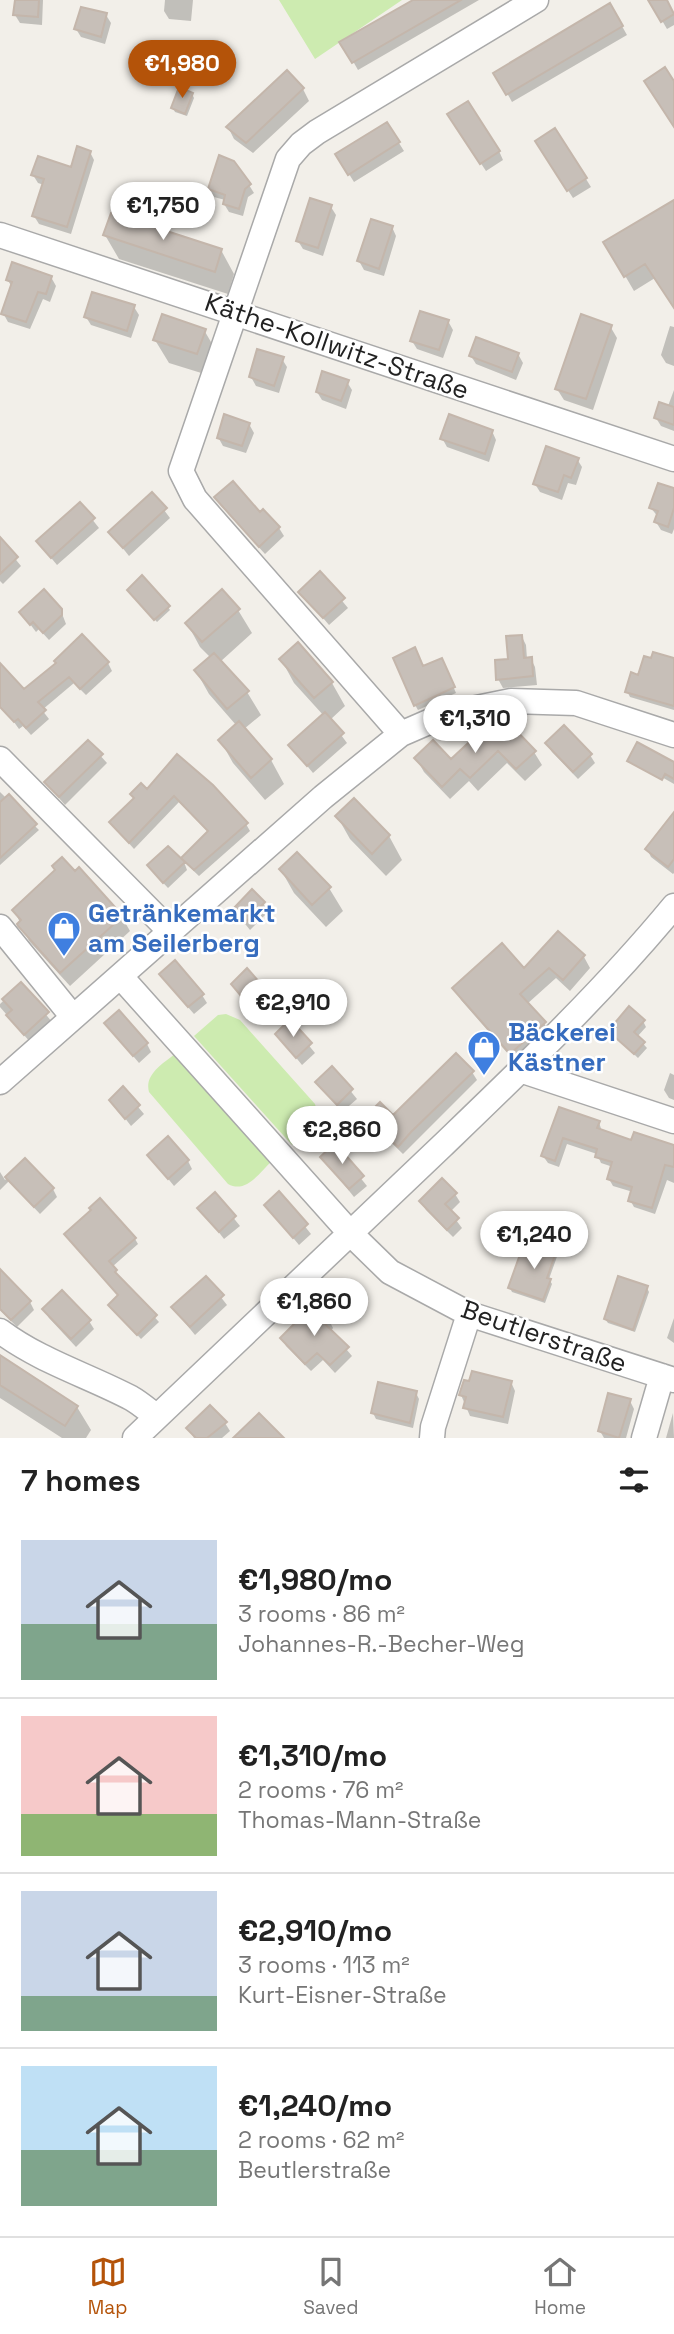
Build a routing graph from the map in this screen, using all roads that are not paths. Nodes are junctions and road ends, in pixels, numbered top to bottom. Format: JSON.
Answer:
{"nodes":[{"id":1,"x":536,"y":0,"type":"edge"},
{"id":2,"x":0,"y":234,"type":"edge"},
{"id":3,"x":234,"y":312,"type":"junction"},
{"id":4,"x":674,"y":459,"type":"edge"},
{"id":5,"x":401,"y":734,"type":"junction"},
{"id":6,"x":674,"y":735,"type":"edge"},
{"id":7,"x":0,"y":759,"type":"edge"},
{"id":8,"x":674,"y":906,"type":"edge"},
{"id":9,"x":0,"y":927,"type":"edge"},
{"id":10,"x":172,"y":932,"type":"junction"},
{"id":11,"x":121,"y":976,"type":"junction"},
{"id":12,"x":73,"y":1017,"type":"junction"},
{"id":13,"x":520,"y":1070,"type":"junction"},
{"id":14,"x":0,"y":1082,"type":"edge"},
{"id":15,"x":674,"y":1121,"type":"edge"},
{"id":16,"x":351,"y":1234,"type":"junction"},
{"id":17,"x":468,"y":1314,"type":"junction"},
{"id":18,"x":0,"y":1331,"type":"edge"},
{"id":19,"x":668,"y":1378,"type":"edge"},
{"id":20,"x":157,"y":1417,"type":"junction"},
{"id":21,"x":135,"y":1438,"type":"edge"},
{"id":22,"x":432,"y":1438,"type":"edge"},
{"id":23,"x":644,"y":1438,"type":"edge"}],
"edges":[{"from":1,"to":3,"type":"street"},
{"from":2,"to":3,"type":"street","name":"Käthe-Kollwitz-Straße"},
{"from":3,"to":4,"type":"street","name":"Käthe-Kollwitz-Straße"},
{"from":3,"to":5,"type":"street"},
{"from":5,"to":6,"type":"street"},
{"from":5,"to":10,"type":"street"},
{"from":7,"to":10,"type":"street"},
{"from":8,"to":13,"type":"street"},
{"from":9,"to":12,"type":"street"},
{"from":10,"to":11,"type":"street"},
{"from":11,"to":12,"type":"street"},
{"from":11,"to":16,"type":"street","name":"Beutlerstraße"},
{"from":12,"to":14,"type":"street"},
{"from":13,"to":15,"type":"street"},
{"from":13,"to":16,"type":"street"},
{"from":16,"to":17,"type":"street","name":"Beutlerstraße"},
{"from":16,"to":20,"type":"street"},
{"from":17,"to":19,"type":"street","name":"Beutlerstraße"},
{"from":17,"to":22,"type":"street"},
{"from":18,"to":20,"type":"street"},
{"from":19,"to":23,"type":"street"},
{"from":20,"to":21,"type":"street"}]}
